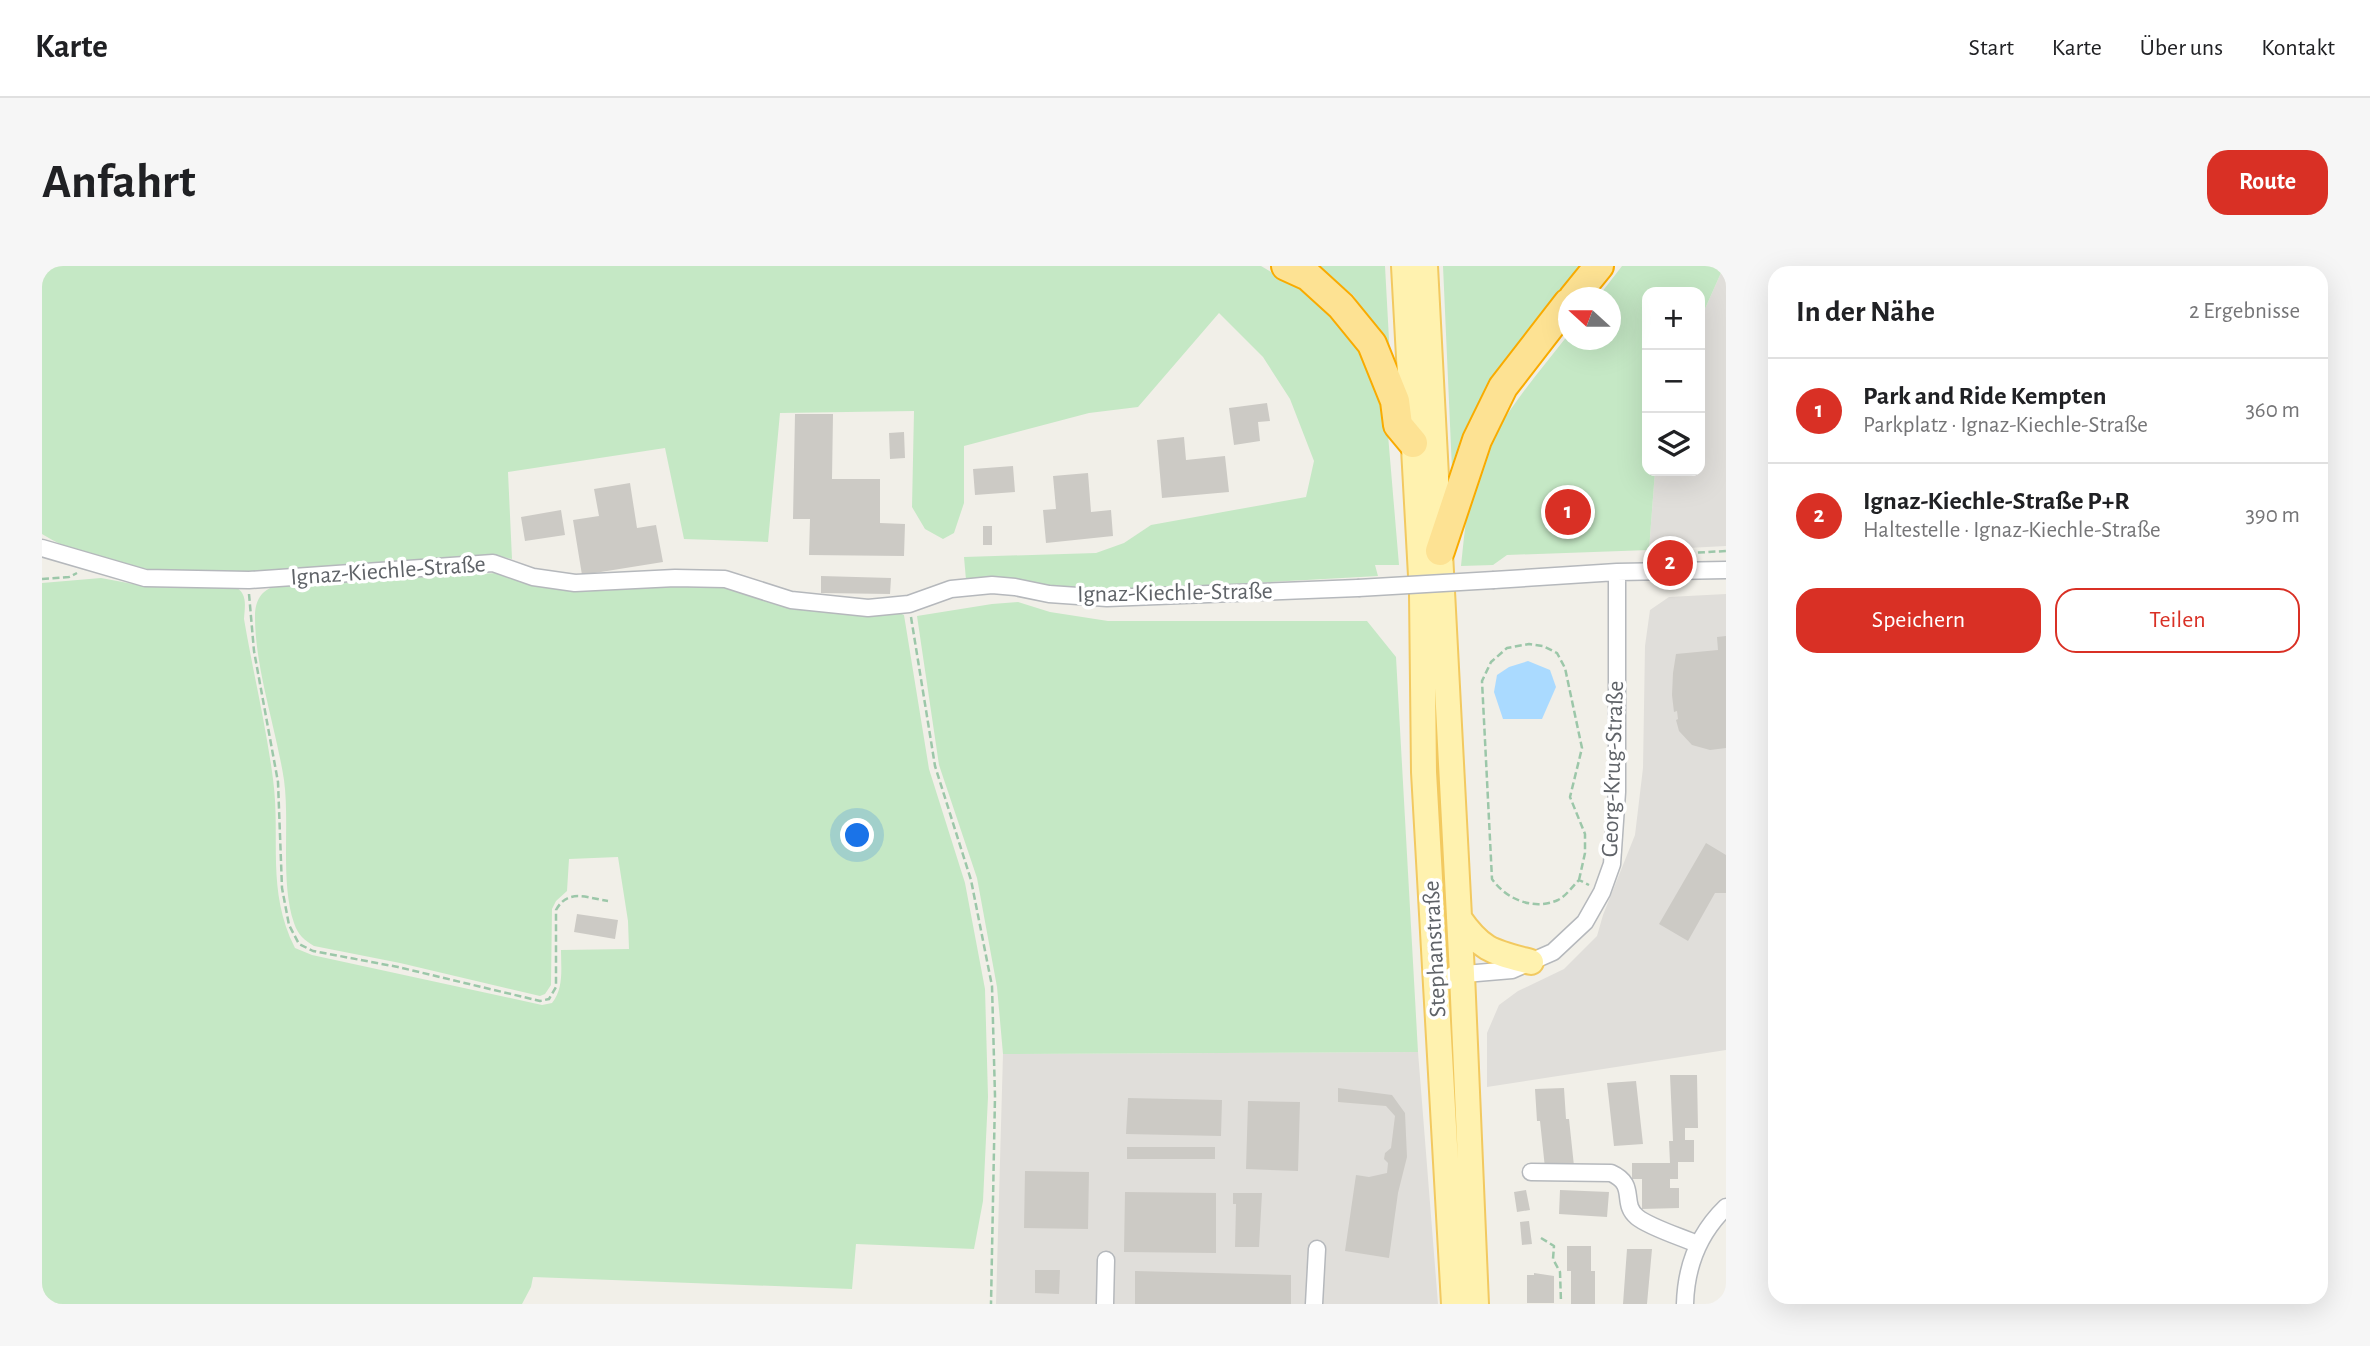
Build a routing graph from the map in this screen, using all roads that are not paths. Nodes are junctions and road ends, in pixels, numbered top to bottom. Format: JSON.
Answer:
{"nodes":[{"id":1,"x":1286,"y":266,"type":"edge"},
{"id":2,"x":1404,"y":266,"type":"edge"},
{"id":3,"x":1424,"y":266,"type":"edge"},
{"id":4,"x":1599,"y":266,"type":"edge"},
{"id":5,"x":1582,"y":287,"type":"edge"},
{"id":6,"x":1558,"y":317,"type":"edge"},
{"id":7,"x":1413,"y":443,"type":"junction"},
{"id":8,"x":42,"y":548,"type":"edge"},
{"id":9,"x":1440,"y":551,"type":"junction"},
{"id":10,"x":1726,"y":570,"type":"edge"},
{"id":11,"x":1617,"y":572,"type":"junction"},
{"id":12,"x":1459,"y":918,"type":"junction"},
{"id":13,"x":1531,"y":962,"type":"junction"},
{"id":14,"x":1462,"y":974,"type":"junction"},
{"id":15,"x":1437,"y":976,"type":"junction"},
{"id":16,"x":1531,"y":1172,"type":"dead end"},
{"id":17,"x":1726,"y":1208,"type":"edge"},
{"id":18,"x":1697,"y":1244,"type":"junction"},
{"id":19,"x":1317,"y":1249,"type":"dead end"},
{"id":20,"x":1106,"y":1261,"type":"dead end"},
{"id":21,"x":1105,"y":1304,"type":"edge"},
{"id":22,"x":1314,"y":1304,"type":"edge"},
{"id":23,"x":1454,"y":1304,"type":"edge"},
{"id":24,"x":1476,"y":1304,"type":"edge"},
{"id":25,"x":1685,"y":1304,"type":"edge"}],
"edges":[{"from":1,"to":7,"type":"highway"},
{"from":2,"to":7,"type":"main road","name":"Stephanstraße"},
{"from":3,"to":9,"type":"main road","name":"Stephanstraße"},
{"from":4,"to":5,"type":"highway"},
{"from":6,"to":9,"type":"highway"},
{"from":7,"to":15,"type":"main road","name":"Stephanstraße"},
{"from":8,"to":11,"type":"street","name":"Ignaz-Kiechle-Straße","bridge":true},
{"from":9,"to":12,"type":"main road","name":"Stephanstraße"},
{"from":10,"to":11,"type":"street"},
{"from":11,"to":13,"type":"street","name":"Georg-Krug-Straße"},
{"from":12,"to":13,"type":"main road"},
{"from":12,"to":14,"type":"main road","name":"Stephanstraße"},
{"from":13,"to":14,"type":"street","name":"Georg-Krug-Straße"},
{"from":14,"to":15,"type":"street","name":"Georg-Krug-Straße"},
{"from":14,"to":24,"type":"main road","name":"Stephanstraße"},
{"from":15,"to":23,"type":"main road","name":"Stephanstraße"},
{"from":16,"to":18,"type":"street"},
{"from":17,"to":18,"type":"street"},
{"from":18,"to":25,"type":"street"},
{"from":19,"to":22,"type":"street"},
{"from":20,"to":21,"type":"street"}]}
